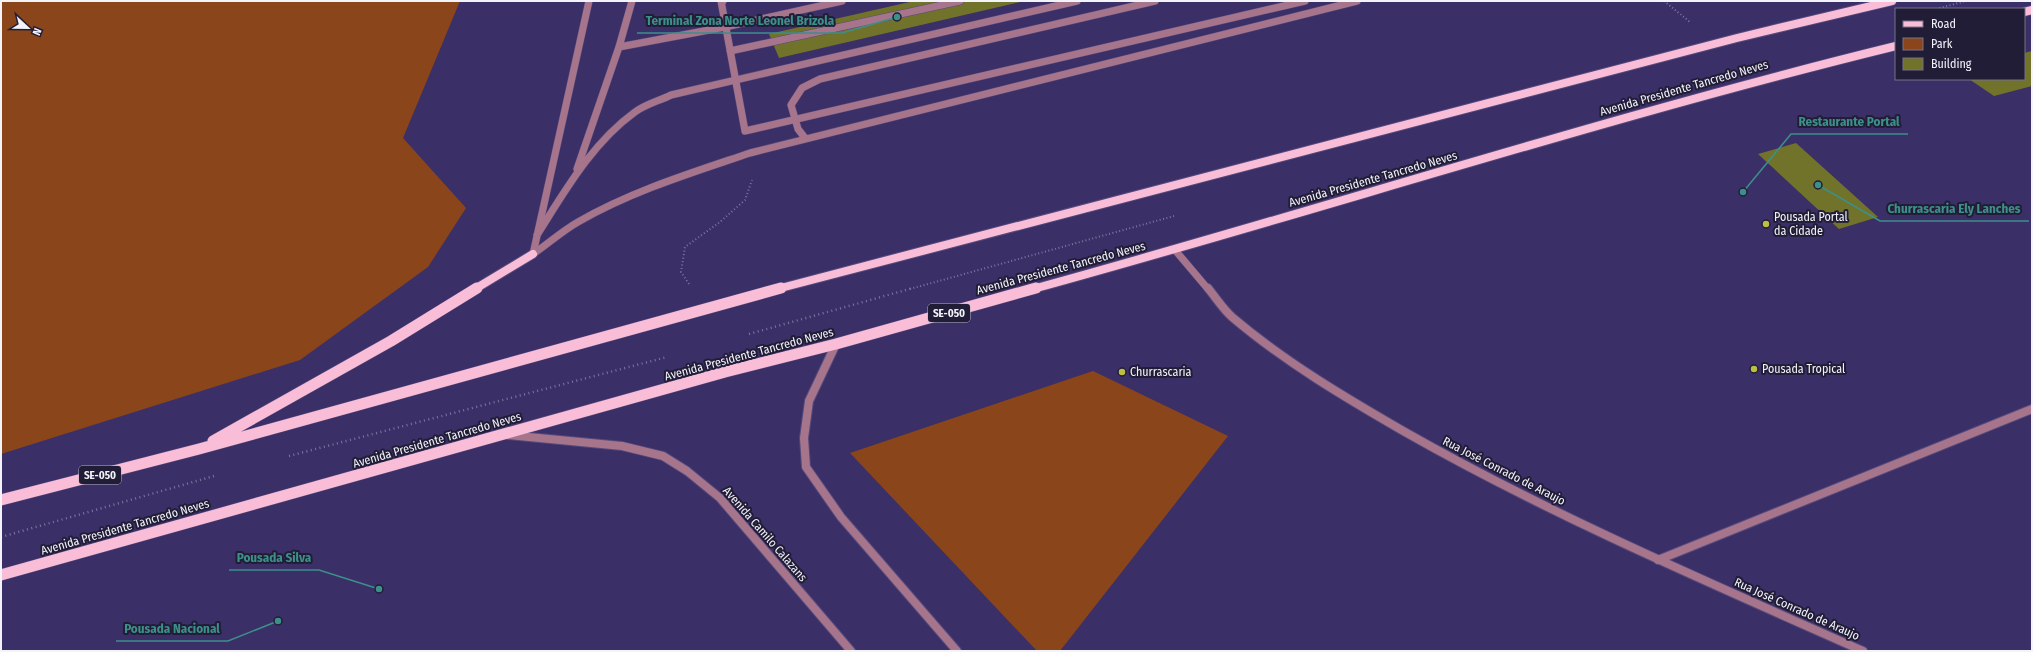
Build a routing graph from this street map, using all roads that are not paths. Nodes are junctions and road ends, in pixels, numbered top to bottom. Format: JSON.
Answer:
{"nodes":[{"id":1,"x":589,"y":1,"type":"edge"},
{"id":2,"x":632,"y":1,"type":"edge"},
{"id":3,"x":723,"y":1,"type":"edge"},
{"id":4,"x":842,"y":1,"type":"edge"},
{"id":5,"x":960,"y":1,"type":"edge"},
{"id":6,"x":1077,"y":1,"type":"edge"},
{"id":7,"x":1155,"y":1,"type":"edge"},
{"id":8,"x":1305,"y":1,"type":"edge"},
{"id":9,"x":1357,"y":1,"type":"edge"},
{"id":10,"x":1892,"y":1,"type":"edge"},
{"id":11,"x":726,"y":27,"type":"junction"},
{"id":12,"x":1895,"y":46,"type":"edge"},
{"id":13,"x":619,"y":47,"type":"junction"},
{"id":14,"x":730,"y":51,"type":"junction"},
{"id":15,"x":736,"y":80,"type":"junction"},
{"id":16,"x":795,"y":120,"type":"junction"},
{"id":17,"x":805,"y":138,"type":"junction"},
{"id":18,"x":574,"y":176,"type":"junction"},
{"id":19,"x":536,"y":236,"type":"junction"},
{"id":20,"x":1175,"y":250,"type":"junction"},
{"id":21,"x":533,"y":254,"type":"junction"},
{"id":22,"x":836,"y":344,"type":"junction"},
{"id":23,"x":2032,"y":409,"type":"edge"},
{"id":24,"x":504,"y":435,"type":"junction"},
{"id":25,"x":199,"y":449,"type":"junction"},
{"id":26,"x":1,"y":500,"type":"edge"},
{"id":27,"x":1658,"y":560,"type":"junction"},
{"id":28,"x":1,"y":575,"type":"edge"},
{"id":29,"x":851,"y":651,"type":"edge"},
{"id":30,"x":957,"y":651,"type":"edge"},
{"id":31,"x":1863,"y":651,"type":"edge"}],
"edges":[{"from":1,"to":19,"type":"street"},
{"from":2,"to":13,"type":"street"},
{"from":3,"to":11,"type":"street"},
{"from":4,"to":11,"type":"street"},
{"from":5,"to":14,"type":"street"},
{"from":6,"to":15,"type":"street"},
{"from":7,"to":16,"type":"street"},
{"from":8,"to":16,"type":"street"},
{"from":9,"to":17,"type":"street"},
{"from":10,"to":25,"type":"main road","number":"SE-050"},
{"from":11,"to":13,"type":"street"},
{"from":11,"to":14,"type":"street"},
{"from":12,"to":20,"type":"main road","name":"Avenida Presidente Tancredo Neves","number":"SE-050"},
{"from":13,"to":18,"type":"street"},
{"from":14,"to":15,"type":"street"},
{"from":15,"to":16,"type":"street"},
{"from":15,"to":18,"type":"street"},
{"from":16,"to":17,"type":"street"},
{"from":17,"to":21,"type":"street"},
{"from":18,"to":19,"type":"street"},
{"from":19,"to":21,"type":"street"},
{"from":20,"to":22,"type":"main road","name":"Avenida Presidente Tancredo Neves","number":"SE-050"},
{"from":20,"to":27,"type":"street","name":"Rua José Conrado de Araujo"},
{"from":21,"to":25,"type":"main road"},
{"from":22,"to":24,"type":"main road","name":"Avenida Presidente Tancredo Neves","number":"SE-050"},
{"from":22,"to":30,"type":"street"},
{"from":23,"to":27,"type":"street"},
{"from":24,"to":28,"type":"main road","name":"Avenida Presidente Tancredo Neves","number":"SE-050"},
{"from":24,"to":29,"type":"street","name":"Avenida Camilo Calazans"},
{"from":25,"to":26,"type":"main road","number":"SE-050"},
{"from":27,"to":31,"type":"street","name":"Rua José Conrado de Araujo"}]}
